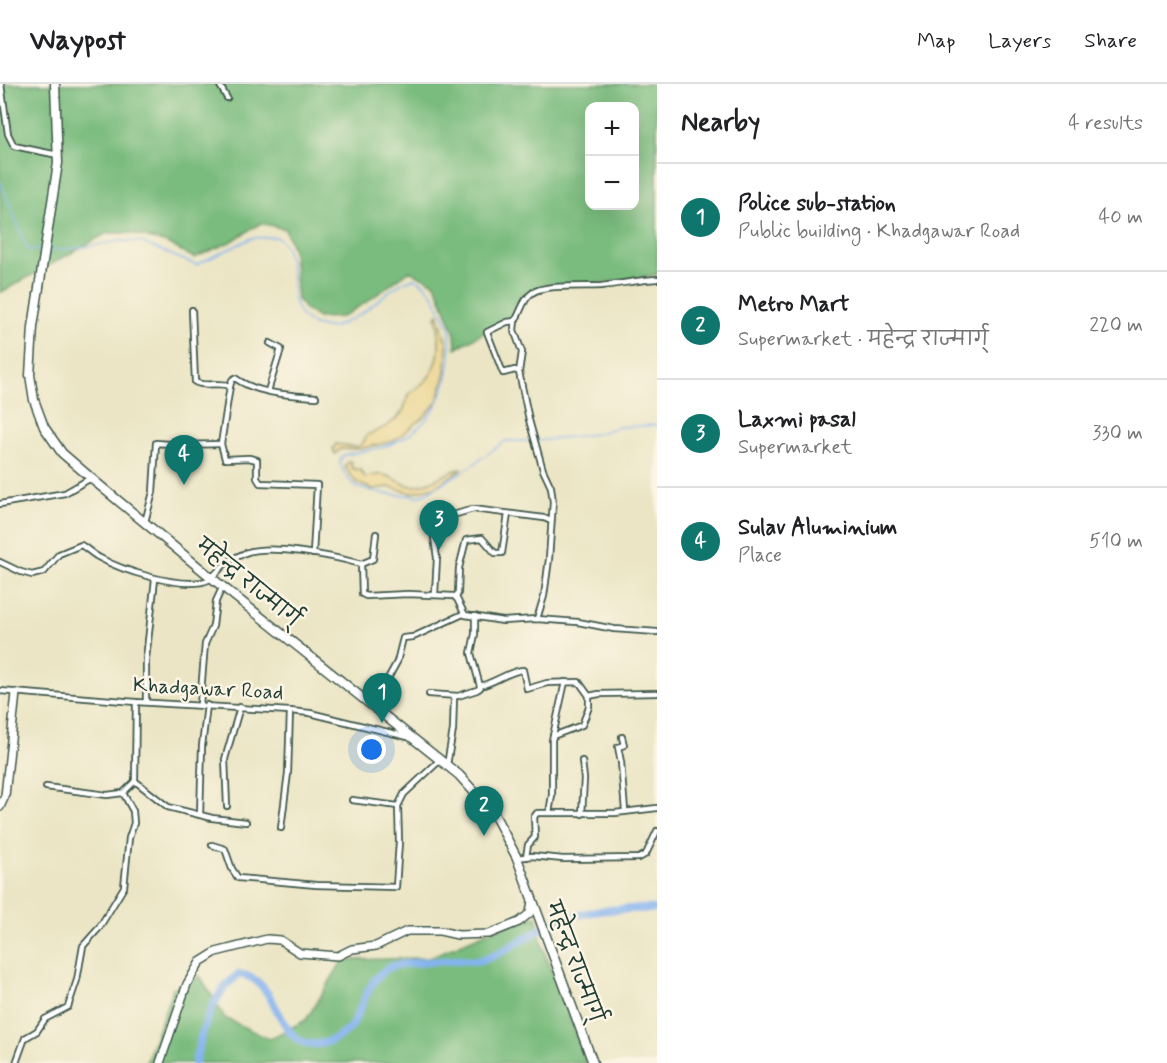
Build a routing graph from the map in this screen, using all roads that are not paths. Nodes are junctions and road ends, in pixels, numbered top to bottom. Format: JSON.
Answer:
{"nodes":[{"id":1,"x":1,"y":84,"type":"edge"},
{"id":2,"x":55,"y":84,"type":"edge"},
{"id":3,"x":219,"y":84,"type":"edge"},
{"id":4,"x":227,"y":98,"type":"dead end"},
{"id":5,"x":58,"y":155,"type":"junction"},
{"id":6,"x":657,"y":279,"type":"edge"},
{"id":7,"x":192,"y":310,"type":"dead end"},
{"id":8,"x":515,"y":321,"type":"junction"},
{"id":9,"x":270,"y":344,"type":"dead end"},
{"id":10,"x":519,"y":372,"type":"junction"},
{"id":11,"x":230,"y":386,"type":"junction"},
{"id":12,"x":268,"y":391,"type":"junction"},
{"id":13,"x":316,"y":397,"type":"dead end"},
{"id":14,"x":221,"y":444,"type":"junction"},
{"id":15,"x":91,"y":478,"type":"junction"},
{"id":16,"x":0,"y":504,"type":"edge"},
{"id":17,"x":508,"y":514,"type":"junction"},
{"id":18,"x":551,"y":521,"type":"junction"},
{"id":19,"x":145,"y":522,"type":"junction"},
{"id":20,"x":376,"y":534,"type":"dead end"},
{"id":21,"x":313,"y":554,"type":"junction"},
{"id":22,"x":0,"y":562,"type":"edge"},
{"id":23,"x":361,"y":564,"type":"junction"},
{"id":24,"x":155,"y":579,"type":"junction"},
{"id":25,"x":213,"y":579,"type":"junction"},
{"id":26,"x":223,"y":586,"type":"junction"},
{"id":27,"x":435,"y":594,"type":"junction"},
{"id":28,"x":456,"y":598,"type":"junction"},
{"id":29,"x":463,"y":614,"type":"junction"},
{"id":30,"x":475,"y":616,"type":"junction"},
{"id":31,"x":537,"y":620,"type":"junction"},
{"id":32,"x":657,"y":632,"type":"edge"},
{"id":33,"x":565,"y":682,"type":"junction"},
{"id":34,"x":480,"y":686,"type":"junction"},
{"id":35,"x":0,"y":691,"type":"edge"},
{"id":36,"x":16,"y":693,"type":"junction"},
{"id":37,"x":657,"y":693,"type":"edge"},
{"id":38,"x":429,"y":694,"type":"dead end"},
{"id":39,"x":454,"y":696,"type":"junction"},
{"id":40,"x":589,"y":696,"type":"junction"},
{"id":41,"x":136,"y":702,"type":"junction"},
{"id":42,"x":146,"y":702,"type":"junction"},
{"id":43,"x":200,"y":704,"type":"junction"},
{"id":44,"x":207,"y":705,"type":"junction"},
{"id":45,"x":240,"y":707,"type":"junction"},
{"id":46,"x":290,"y":711,"type":"junction"},
{"id":47,"x":379,"y":711,"type":"junction"},
{"id":48,"x":553,"y":736,"type":"junction"},
{"id":49,"x":622,"y":737,"type":"dead end"},
{"id":50,"x":412,"y":738,"type":"junction"},
{"id":51,"x":582,"y":761,"type":"dead end"},
{"id":52,"x":444,"y":763,"type":"junction"},
{"id":53,"x":135,"y":781,"type":"junction"},
{"id":54,"x":46,"y":787,"type":"dead end"},
{"id":55,"x":123,"y":793,"type":"junction"},
{"id":56,"x":352,"y":800,"type":"dead end"},
{"id":57,"x":227,"y":806,"type":"dead end"},
{"id":58,"x":398,"y":806,"type":"junction"},
{"id":59,"x":0,"y":807,"type":"edge"},
{"id":60,"x":657,"y":808,"type":"edge"},
{"id":61,"x":625,"y":811,"type":"junction"},
{"id":62,"x":549,"y":813,"type":"junction"},
{"id":63,"x":582,"y":814,"type":"junction"},
{"id":64,"x":200,"y":815,"type":"junction"},
{"id":65,"x":246,"y":822,"type":"dead end"},
{"id":66,"x":281,"y":828,"type":"dead end"},
{"id":67,"x":657,"y":831,"type":"edge"},
{"id":68,"x":212,"y":844,"type":"dead end"},
{"id":69,"x":522,"y":857,"type":"junction"},
{"id":70,"x":532,"y":901,"type":"junction"},
{"id":71,"x":16,"y":1063,"type":"edge"},
{"id":72,"x":160,"y":1063,"type":"edge"},
{"id":73,"x":593,"y":1063,"type":"edge"}],
"edges":[{"from":1,"to":5,"type":"street"},
{"from":2,"to":5,"type":"highway","name":"महेन्द्र राज्मार्ग्"},
{"from":3,"to":4,"type":"street"},
{"from":5,"to":15,"type":"highway","name":"महेन्द्र राज्मार्ग्"},
{"from":6,"to":8,"type":"street"},
{"from":7,"to":11,"type":"street"},
{"from":8,"to":10,"type":"street"},
{"from":8,"to":10,"type":"street"},
{"from":9,"to":12,"type":"street"},
{"from":10,"to":18,"type":"street"},
{"from":11,"to":12,"type":"street"},
{"from":11,"to":14,"type":"street"},
{"from":12,"to":13,"type":"street"},
{"from":14,"to":19,"type":"street"},
{"from":14,"to":21,"type":"street"},
{"from":15,"to":16,"type":"street"},
{"from":15,"to":19,"type":"highway","name":"महेन्द्र राज्मार्ग्"},
{"from":17,"to":18,"type":"street"},
{"from":17,"to":27,"type":"street"},
{"from":17,"to":28,"type":"street"},
{"from":18,"to":31,"type":"street"},
{"from":19,"to":25,"type":"highway","name":"महेन्द्र राज्मार्ग्"},
{"from":20,"to":23,"type":"street"},
{"from":21,"to":23,"type":"street"},
{"from":21,"to":25,"type":"street"},
{"from":22,"to":24,"type":"street"},
{"from":23,"to":27,"type":"street"},
{"from":24,"to":25,"type":"street"},
{"from":24,"to":42,"type":"street"},
{"from":25,"to":26,"type":"highway","name":"महेन्द्र राज्मार्ग्"},
{"from":26,"to":43,"type":"street"},
{"from":26,"to":47,"type":"highway","name":"महेन्द्र राज्मार्ग्"},
{"from":27,"to":28,"type":"street"},
{"from":28,"to":29,"type":"street"},
{"from":29,"to":30,"type":"street"},
{"from":29,"to":47,"type":"street"},
{"from":30,"to":31,"type":"street"},
{"from":30,"to":34,"type":"street"},
{"from":31,"to":32,"type":"street"},
{"from":33,"to":34,"type":"street"},
{"from":33,"to":40,"type":"street"},
{"from":33,"to":48,"type":"street"},
{"from":34,"to":39,"type":"street"},
{"from":35,"to":36,"type":"street","name":"Khadgawar Road"},
{"from":36,"to":41,"type":"street","name":"Khadgawar Road"},
{"from":36,"to":59,"type":"street"},
{"from":37,"to":40,"type":"street"},
{"from":38,"to":39,"type":"street"},
{"from":39,"to":52,"type":"street"},
{"from":40,"to":48,"type":"street"},
{"from":41,"to":42,"type":"street","name":"Khadgawar Road"},
{"from":41,"to":53,"type":"street"},
{"from":42,"to":43,"type":"street","name":"Khadgawar Road"},
{"from":43,"to":44,"type":"street","name":"Khadgawar Road"},
{"from":44,"to":45,"type":"street","name":"Khadgawar Road"},
{"from":44,"to":64,"type":"street"},
{"from":45,"to":46,"type":"street","name":"Khadgawar Road"},
{"from":45,"to":57,"type":"street"},
{"from":46,"to":50,"type":"street","name":"Khadgawar Road"},
{"from":46,"to":66,"type":"street"},
{"from":47,"to":50,"type":"highway","name":"महेन्द्र राज्मार्ग्"},
{"from":48,"to":62,"type":"street"},
{"from":49,"to":61,"type":"street"},
{"from":50,"to":52,"type":"highway","name":"महेन्द्र राज्मार्ग्"},
{"from":51,"to":63,"type":"street"},
{"from":52,"to":58,"type":"street"},
{"from":52,"to":69,"type":"highway","name":"महेन्द्र राज्मार्ग्"},
{"from":53,"to":55,"type":"street"},
{"from":53,"to":64,"type":"street"},
{"from":54,"to":55,"type":"street"},
{"from":55,"to":71,"type":"street"},
{"from":56,"to":58,"type":"street"},
{"from":58,"to":68,"type":"street"},
{"from":60,"to":61,"type":"street"},
{"from":61,"to":63,"type":"street"},
{"from":62,"to":63,"type":"street"},
{"from":62,"to":69,"type":"street"},
{"from":64,"to":65,"type":"street"},
{"from":67,"to":69,"type":"street"},
{"from":69,"to":70,"type":"highway","name":"महेन्द्र राज्मार्ग्"},
{"from":70,"to":72,"type":"street"},
{"from":70,"to":73,"type":"highway","name":"महेन्द्र राज्मार्ग्"}]}
